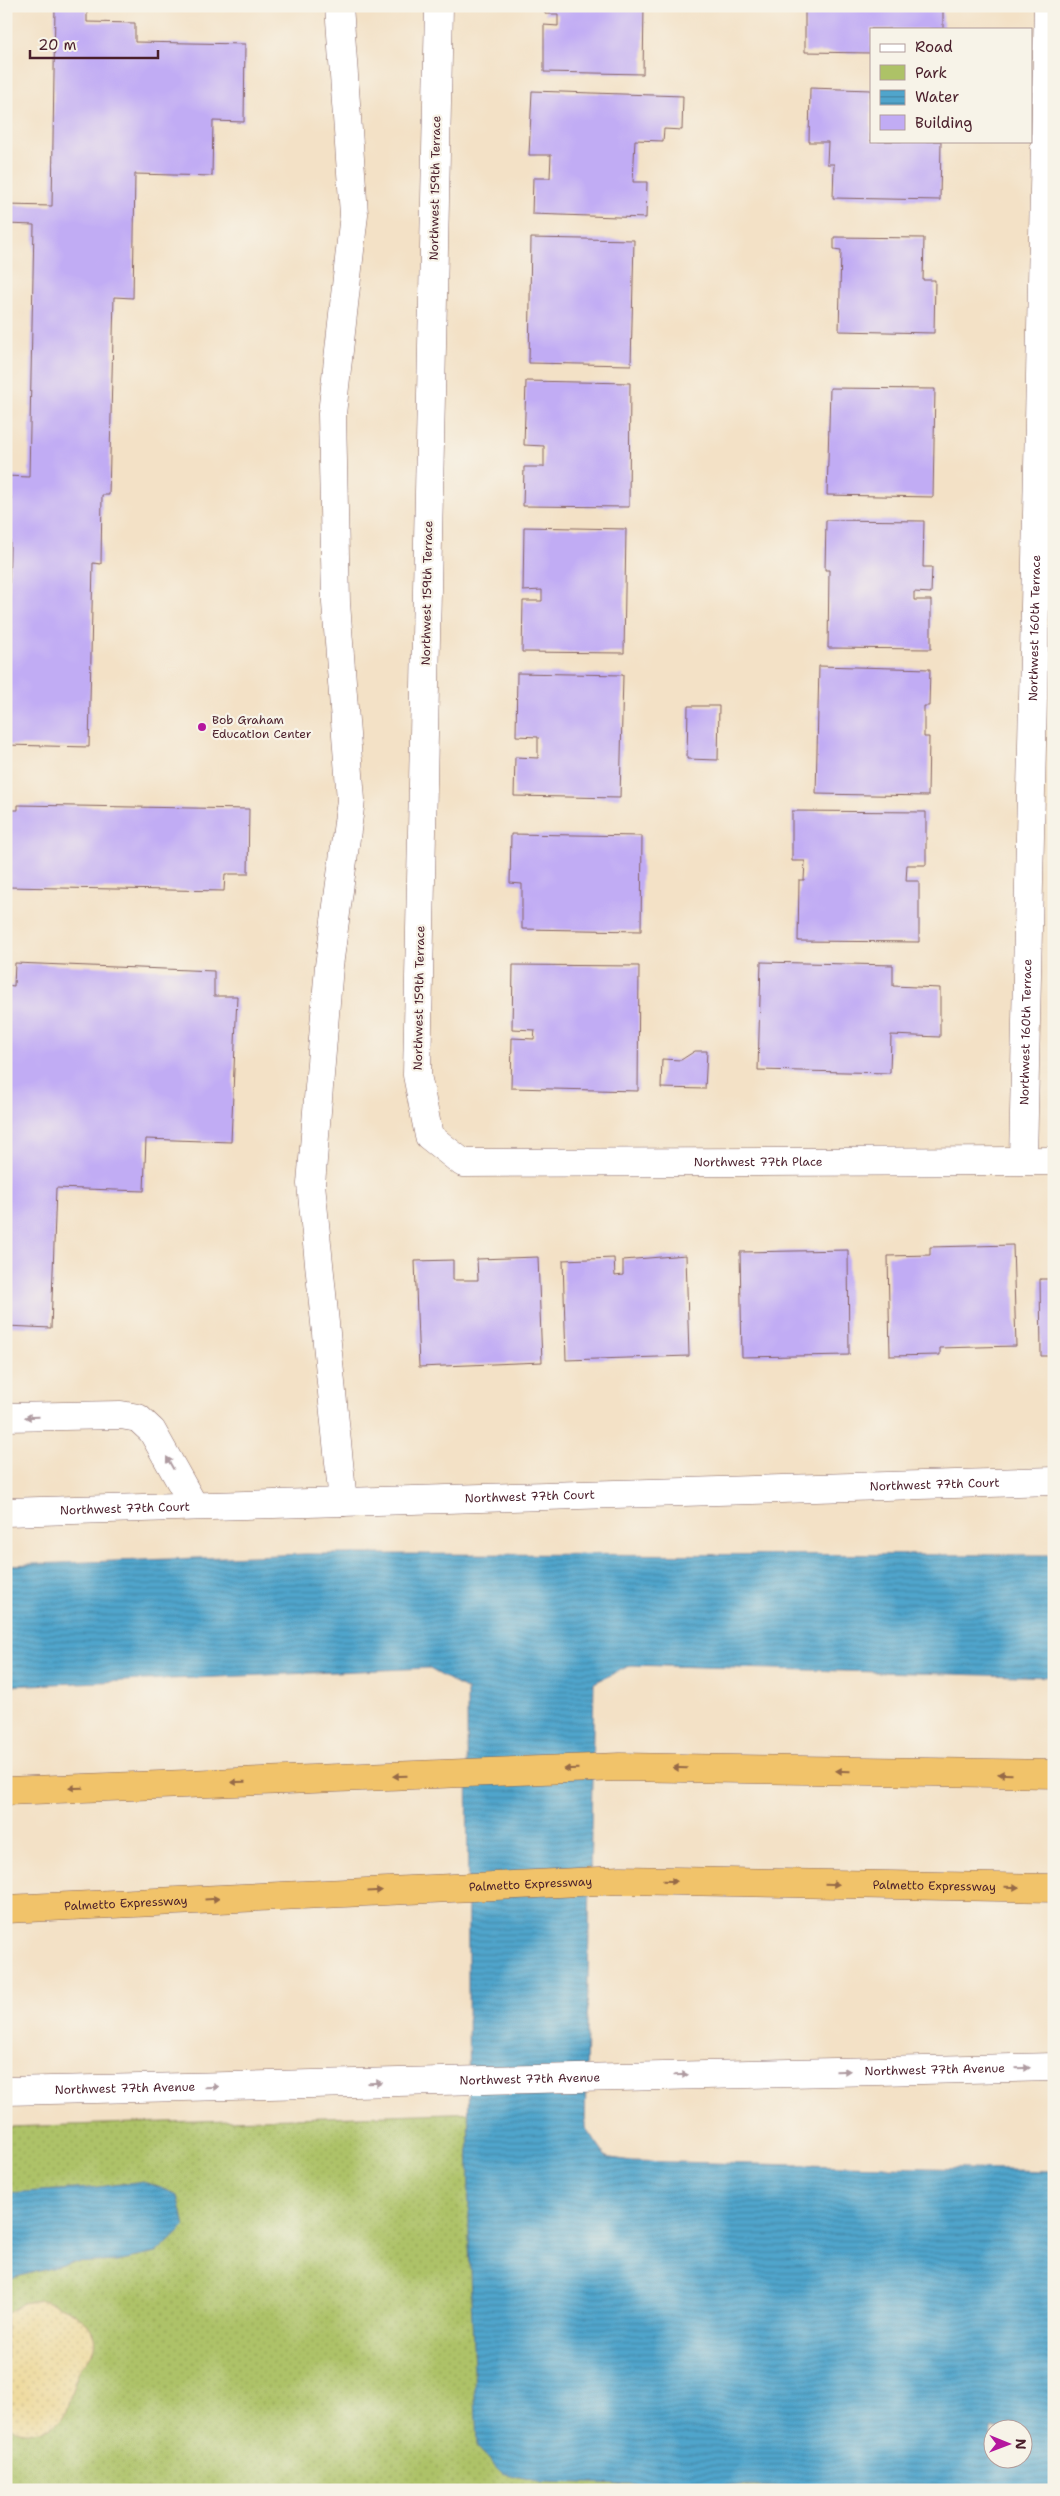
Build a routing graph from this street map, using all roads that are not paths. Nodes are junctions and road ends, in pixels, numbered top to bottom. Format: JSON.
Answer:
{"nodes":[{"id":1,"x":339,"y":6,"type":"edge"},
{"id":2,"x":439,"y":6,"type":"edge"},
{"id":3,"x":1048,"y":6,"type":"edge"},
{"id":4,"x":1023,"y":1160,"type":"junction"},
{"id":5,"x":1054,"y":1161,"type":"edge"},
{"id":6,"x":463,"y":1163,"type":"joint"},
{"id":7,"x":6,"y":1417,"type":"edge"},
{"id":8,"x":1054,"y":1481,"type":"edge"},
{"id":9,"x":343,"y":1502,"type":"junction"},
{"id":10,"x":194,"y":1506,"type":"junction"},
{"id":11,"x":6,"y":1512,"type":"edge"},
{"id":12,"x":1054,"y":1774,"type":"edge"},
{"id":13,"x":6,"y":1791,"type":"edge"},
{"id":14,"x":1054,"y":1888,"type":"edge"},
{"id":15,"x":6,"y":1909,"type":"edge"},
{"id":16,"x":1054,"y":2067,"type":"edge"},
{"id":17,"x":6,"y":2091,"type":"edge"}],
"edges":[{"from":1,"to":9,"type":"street"},
{"from":2,"to":6,"type":"street","name":"Northwest 159th Terrace"},
{"from":3,"to":4,"type":"street","name":"Northwest 160th Terrace"},
{"from":4,"to":5,"type":"street","name":"Northwest 77th Place"},
{"from":4,"to":6,"type":"street","name":"Northwest 77th Place"},
{"from":10,"to":7,"type":"street","one_way":true},
{"from":8,"to":9,"type":"street","name":"Northwest 77th Court"},
{"from":9,"to":10,"type":"street","name":"Northwest 77th Court"},
{"from":10,"to":11,"type":"street","name":"Northwest 77th Court"},
{"from":12,"to":13,"type":"highway","one_way":true},
{"from":15,"to":14,"type":"highway","name":"Palmetto Expressway","one_way":true},
{"from":17,"to":16,"type":"street","name":"Northwest 77th Avenue","one_way":true}]}
